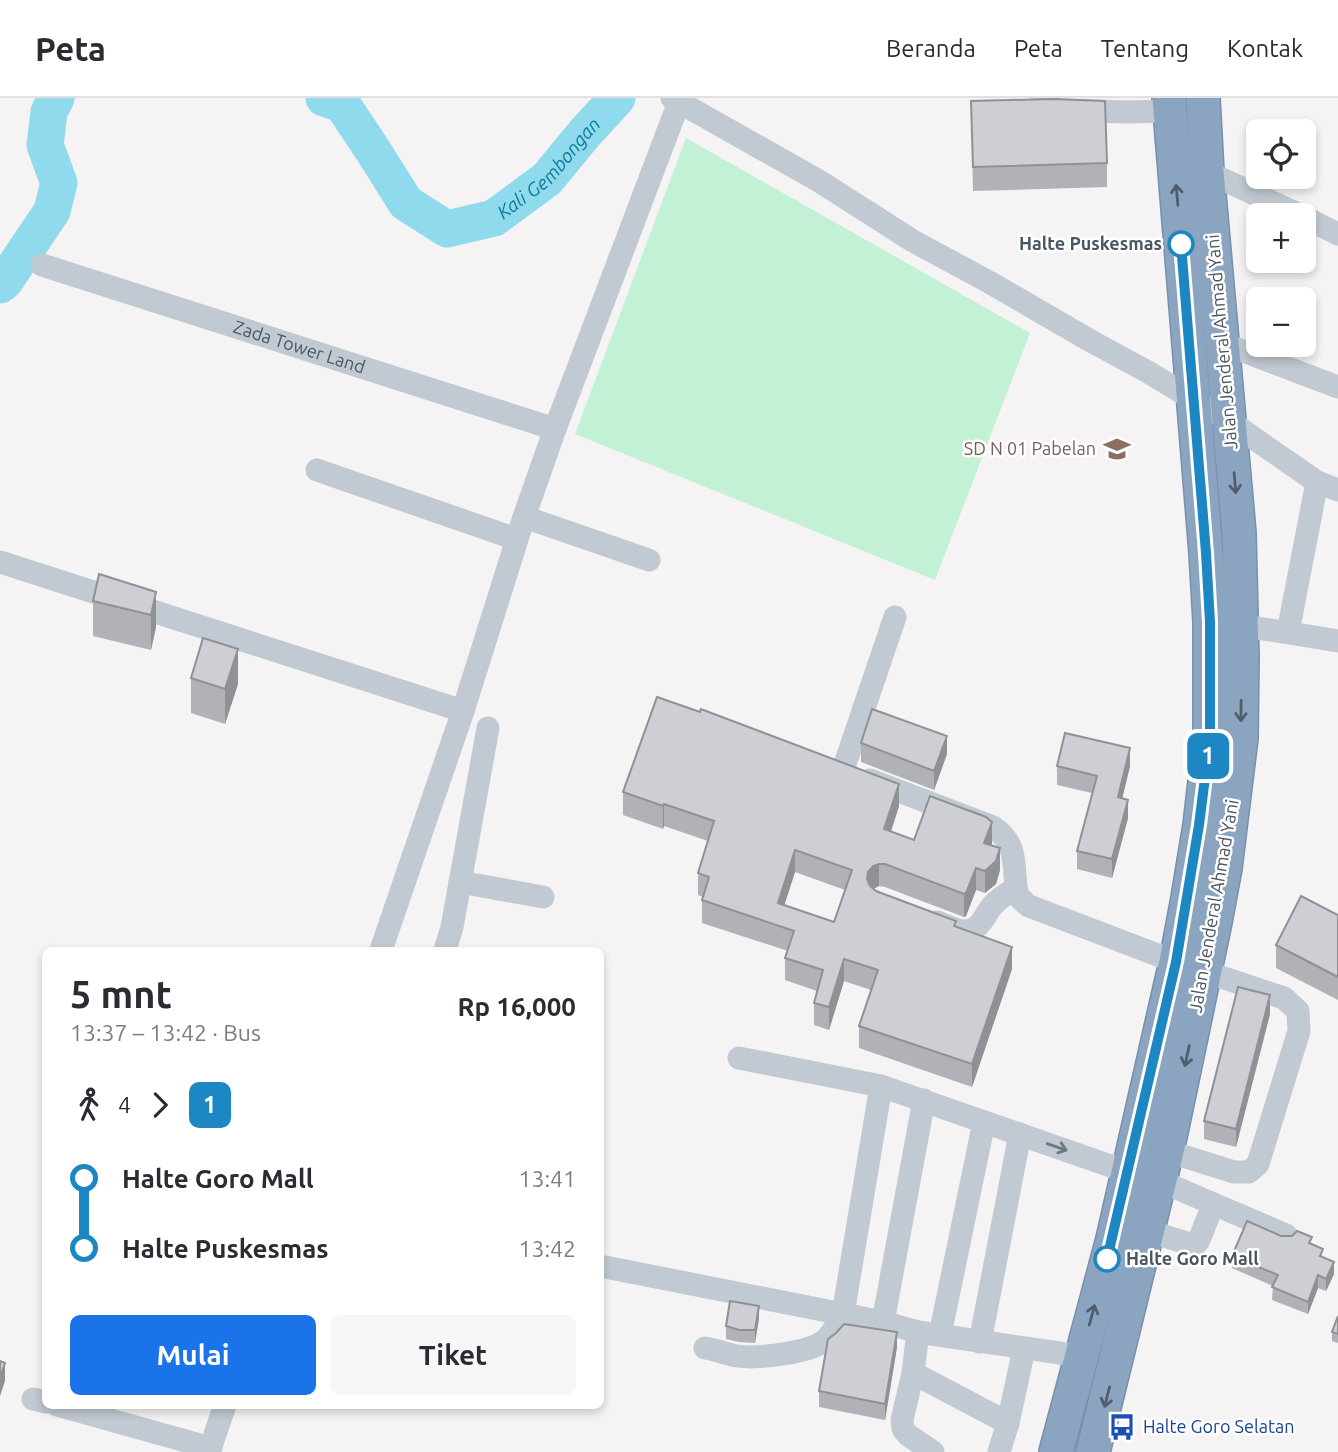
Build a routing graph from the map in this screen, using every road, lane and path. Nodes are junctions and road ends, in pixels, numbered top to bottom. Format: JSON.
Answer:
{"nodes":[{"id":1,"x":1042,"y":98,"type":"edge"},
{"id":2,"x":1202,"y":98,"type":"edge"},
{"id":3,"x":676,"y":100,"type":"edge"},
{"id":4,"x":1169,"y":104,"type":"edge"},
{"id":5,"x":1207,"y":172,"type":"junction"},
{"id":6,"x":1274,"y":203,"type":"edge"},
{"id":7,"x":1316,"y":223,"type":"edge"},
{"id":8,"x":1338,"y":234,"type":"edge"},
{"id":9,"x":42,"y":265,"type":"dead end"},
{"id":10,"x":1222,"y":343,"type":"junction"},
{"id":11,"x":1338,"y":387,"type":"edge"},
{"id":12,"x":1194,"y":400,"type":"junction"},
{"id":13,"x":1229,"y":421,"type":"junction"},
{"id":14,"x":555,"y":429,"type":"junction"},
{"id":15,"x":317,"y":470,"type":"dead end"},
{"id":16,"x":1328,"y":486,"type":"edge"},
{"id":17,"x":524,"y":517,"type":"junction"},
{"id":18,"x":516,"y":539,"type":"junction"},
{"id":19,"x":649,"y":560,"type":"dead end"},
{"id":20,"x":0,"y":562,"type":"edge"},
{"id":21,"x":895,"y":617,"type":"dead end"},
{"id":22,"x":1226,"y":623,"type":"junction"},
{"id":23,"x":1288,"y":632,"type":"junction"},
{"id":24,"x":1338,"y":640,"type":"edge"},
{"id":25,"x":463,"y":711,"type":"junction"},
{"id":26,"x":488,"y":729,"type":"dead end"},
{"id":27,"x":818,"y":761,"type":"edge"},
{"id":28,"x":844,"y":770,"type":"junction"},
{"id":29,"x":460,"y":882,"type":"junction"},
{"id":30,"x":1016,"y":888,"type":"junction"},
{"id":31,"x":542,"y":897,"type":"dead end"},
{"id":32,"x":916,"y":914,"type":"edge"},
{"id":33,"x":382,"y":947,"type":"edge"},
{"id":34,"x":446,"y":947,"type":"edge"},
{"id":35,"x":1190,"y":966,"type":"junction"},
{"id":36,"x":739,"y":1058,"type":"dead end"},
{"id":37,"x":881,"y":1086,"type":"junction"},
{"id":38,"x":924,"y":1100,"type":"junction"},
{"id":39,"x":984,"y":1122,"type":"junction"},
{"id":40,"x":1020,"y":1135,"type":"junction"},
{"id":41,"x":1163,"y":1166,"type":"junction"},
{"id":42,"x":1128,"y":1172,"type":"junction"},
{"id":43,"x":1213,"y":1205,"type":"junction"},
{"id":44,"x":1148,"y":1231,"type":"junction"},
{"id":45,"x":1286,"y":1235,"type":"edge"},
{"id":46,"x":604,"y":1267,"type":"edge"},
{"id":47,"x":843,"y":1314,"type":"junction"},
{"id":48,"x":883,"y":1322,"type":"junction"},
{"id":49,"x":929,"y":1334,"type":"junction"},
{"id":50,"x":980,"y":1342,"type":"junction"},
{"id":51,"x":705,"y":1348,"type":"dead end"},
{"id":52,"x":1024,"y":1349,"type":"junction"},
{"id":53,"x":1080,"y":1356,"type":"junction"},
{"id":54,"x":913,"y":1373,"type":"junction"},
{"id":55,"x":71,"y":1409,"type":"edge"},
{"id":56,"x":224,"y":1409,"type":"edge"},
{"id":57,"x":1008,"y":1423,"type":"junction"},
{"id":58,"x":210,"y":1450,"type":"edge"},
{"id":59,"x":933,"y":1452,"type":"edge"},
{"id":60,"x":999,"y":1452,"type":"edge"},
{"id":61,"x":1056,"y":1452,"type":"edge"},
{"id":62,"x":1093,"y":1452,"type":"edge"}],
"edges":[{"from":1,"to":4,"type":"street"},
{"from":2,"to":5,"type":"highway","name":"Jalan Jenderal Ahmad Yani"},
{"from":3,"to":12,"type":"street"},
{"from":3,"to":14,"type":"street"},
{"from":12,"to":4,"type":"highway","name":"Jalan Jenderal Ahmad Yani","one_way":true},
{"from":5,"to":6,"type":"street"},
{"from":5,"to":10,"type":"highway","name":"Jalan Jenderal Ahmad Yani"},
{"from":7,"to":8,"type":"street"},
{"from":9,"to":14,"type":"street","name":"Zada Tower Land"},
{"from":10,"to":11,"type":"street"},
{"from":10,"to":13,"type":"highway","name":"Jalan Jenderal Ahmad Yani"},
{"from":12,"to":13,"type":"street"},
{"from":12,"to":22,"type":"highway","name":"Jalan Jenderal Ahmad Yani"},
{"from":13,"to":16,"type":"street"},
{"from":13,"to":22,"type":"highway","name":"Jalan Jenderal Ahmad Yani","one_way":true},
{"from":14,"to":17,"type":"street"},
{"from":15,"to":18,"type":"street"},
{"from":16,"to":23,"type":"street"},
{"from":17,"to":18,"type":"street"},
{"from":17,"to":19,"type":"street"},
{"from":18,"to":25,"type":"street"},
{"from":20,"to":25,"type":"street"},
{"from":21,"to":28,"type":"street"},
{"from":22,"to":23,"type":"street"},
{"from":22,"to":35,"type":"highway","name":"Jalan Jenderal Ahmad Yani"},
{"from":23,"to":24,"type":"street"},
{"from":25,"to":33,"type":"street"},
{"from":26,"to":29,"type":"street"},
{"from":27,"to":28,"type":"street"},
{"from":28,"to":30,"type":"street"},
{"from":29,"to":31,"type":"street"},
{"from":29,"to":34,"type":"street"},
{"from":30,"to":32,"type":"street"},
{"from":30,"to":35,"type":"street"},
{"from":35,"to":41,"type":"highway","name":"Jalan Jenderal Ahmad Yani","one_way":true},
{"from":35,"to":41,"type":"street"},
{"from":35,"to":42,"type":"highway","name":"Jalan Jenderal Ahmad Yani"},
{"from":36,"to":37,"type":"street"},
{"from":37,"to":38,"type":"street"},
{"from":37,"to":47,"type":"street"},
{"from":38,"to":39,"type":"street"},
{"from":38,"to":48,"type":"street"},
{"from":39,"to":40,"type":"street"},
{"from":39,"to":49,"type":"street"},
{"from":40,"to":42,"type":"street","one_way":true},
{"from":40,"to":50,"type":"street"},
{"from":41,"to":43,"type":"street"},
{"from":41,"to":44,"type":"highway","name":"Jalan Jenderal Ahmad Yani"},
{"from":53,"to":42,"type":"highway","name":"Jalan Jenderal Ahmad Yani","one_way":true},
{"from":43,"to":44,"type":"street"},
{"from":43,"to":45,"type":"street"},
{"from":44,"to":62,"type":"highway","name":"Jalan Jenderal Ahmad Yani","one_way":true},
{"from":46,"to":47,"type":"street"},
{"from":47,"to":48,"type":"street"},
{"from":47,"to":51,"type":"street"},
{"from":48,"to":49,"type":"street"},
{"from":49,"to":50,"type":"street"},
{"from":49,"to":54,"type":"street"},
{"from":50,"to":52,"type":"street"},
{"from":52,"to":53,"type":"street"},
{"from":52,"to":57,"type":"street"},
{"from":53,"to":61,"type":"highway","name":"Jalan Jenderal Ahmad Yani"},
{"from":54,"to":57,"type":"street"},
{"from":54,"to":59,"type":"street"},
{"from":55,"to":58,"type":"street"},
{"from":56,"to":58,"type":"street"},
{"from":57,"to":60,"type":"street"}]}
